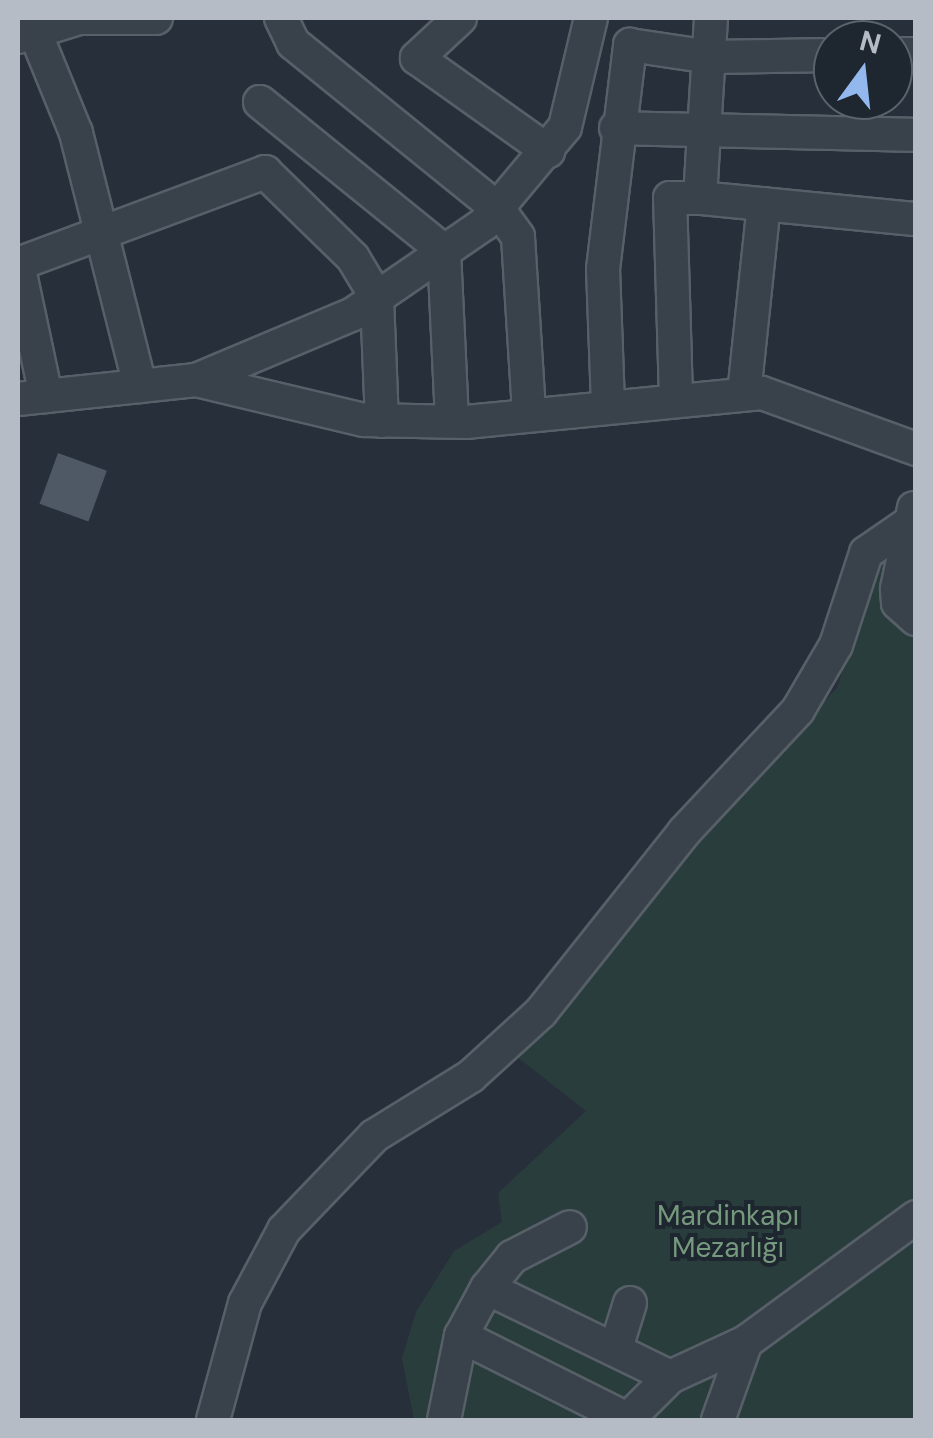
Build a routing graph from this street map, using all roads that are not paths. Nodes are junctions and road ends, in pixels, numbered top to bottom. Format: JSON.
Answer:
{"nodes":[{"id":1,"x":156,"y":18,"type":"edge"},
{"id":2,"x":280,"y":18,"type":"edge"},
{"id":3,"x":460,"y":18,"type":"edge"},
{"id":4,"x":591,"y":18,"type":"edge"},
{"id":5,"x":711,"y":18,"type":"edge"},
{"id":6,"x":631,"y":31,"type":"edge"},
{"id":7,"x":26,"y":34,"type":"edge"},
{"id":8,"x":813,"y":55,"type":"edge"},
{"id":9,"x":710,"y":56,"type":"junction"},
{"id":10,"x":260,"y":102,"type":"dead end"},
{"id":11,"x":616,"y":128,"type":"junction"},
{"id":12,"x":707,"y":133,"type":"junction"},
{"id":13,"x":916,"y":135,"type":"edge"},
{"id":14,"x":548,"y":152,"type":"junction"},
{"id":15,"x":700,"y":198,"type":"junction"},
{"id":16,"x":764,"y":204,"type":"junction"},
{"id":17,"x":498,"y":209,"type":"junction"},
{"id":18,"x":916,"y":219,"type":"edge"},
{"id":19,"x":100,"y":235,"type":"junction"},
{"id":20,"x":444,"y":252,"type":"junction"},
{"id":21,"x":18,"y":264,"type":"edge"},
{"id":22,"x":378,"y":298,"type":"junction"},
{"id":23,"x":196,"y":380,"type":"junction"},
{"id":24,"x":140,"y":386,"type":"junction"},
{"id":25,"x":744,"y":394,"type":"junction"},
{"id":26,"x":32,"y":398,"type":"edge"},
{"id":27,"x":676,"y":398,"type":"junction"},
{"id":28,"x":608,"y":405,"type":"junction"},
{"id":29,"x":528,"y":414,"type":"junction"},
{"id":30,"x":382,"y":420,"type":"junction"},
{"id":31,"x":452,"y":421,"type":"junction"},
{"id":32,"x":916,"y":449,"type":"edge"},
{"id":33,"x":913,"y":513,"type":"edge"},
{"id":34,"x":916,"y":619,"type":"edge"},
{"id":35,"x":916,"y":1217,"type":"edge"},
{"id":36,"x":570,"y":1226,"type":"dead end"},
{"id":37,"x":488,"y":1288,"type":"junction"},
{"id":38,"x":630,"y":1303,"type":"dead end"},
{"id":39,"x":461,"y":1336,"type":"junction"},
{"id":40,"x":746,"y":1342,"type":"junction"},
{"id":41,"x":616,"y":1348,"type":"junction"},
{"id":42,"x":670,"y":1377,"type":"junction"},
{"id":43,"x":729,"y":1414,"type":"edge"},
{"id":44,"x":213,"y":1420,"type":"edge"},
{"id":45,"x":444,"y":1420,"type":"edge"},
{"id":46,"x":628,"y":1420,"type":"edge"}],
"edges":[{"from":1,"to":7,"type":"street"},
{"from":2,"to":17,"type":"street"},
{"from":3,"to":14,"type":"street"},
{"from":4,"to":14,"type":"street"},
{"from":5,"to":9,"type":"street"},
{"from":6,"to":9,"type":"street"},
{"from":6,"to":11,"type":"street"},
{"from":7,"to":19,"type":"street"},
{"from":8,"to":9,"type":"street"},
{"from":9,"to":12,"type":"street"},
{"from":10,"to":20,"type":"street"},
{"from":11,"to":12,"type":"street"},
{"from":11,"to":28,"type":"street"},
{"from":12,"to":13,"type":"street"},
{"from":12,"to":15,"type":"street"},
{"from":14,"to":17,"type":"street"},
{"from":15,"to":16,"type":"street"},
{"from":15,"to":27,"type":"street"},
{"from":16,"to":18,"type":"street"},
{"from":16,"to":25,"type":"street"},
{"from":17,"to":20,"type":"street"},
{"from":17,"to":29,"type":"street"},
{"from":19,"to":21,"type":"street"},
{"from":19,"to":22,"type":"street"},
{"from":19,"to":24,"type":"street"},
{"from":20,"to":22,"type":"street"},
{"from":20,"to":31,"type":"street"},
{"from":21,"to":26,"type":"street"},
{"from":22,"to":23,"type":"street"},
{"from":22,"to":30,"type":"street"},
{"from":23,"to":24,"type":"street"},
{"from":23,"to":30,"type":"street"},
{"from":24,"to":26,"type":"street"},
{"from":25,"to":27,"type":"street"},
{"from":25,"to":32,"type":"street"},
{"from":27,"to":28,"type":"street"},
{"from":28,"to":29,"type":"street"},
{"from":29,"to":31,"type":"street"},
{"from":30,"to":31,"type":"street"},
{"from":33,"to":34,"type":"street"},
{"from":33,"to":44,"type":"street"},
{"from":35,"to":40,"type":"street"},
{"from":36,"to":37,"type":"street"},
{"from":37,"to":39,"type":"street"},
{"from":37,"to":41,"type":"street"},
{"from":38,"to":41,"type":"street"},
{"from":39,"to":45,"type":"street"},
{"from":39,"to":46,"type":"street"},
{"from":40,"to":42,"type":"street"},
{"from":40,"to":43,"type":"street"},
{"from":41,"to":42,"type":"street"},
{"from":42,"to":46,"type":"street"}]}
